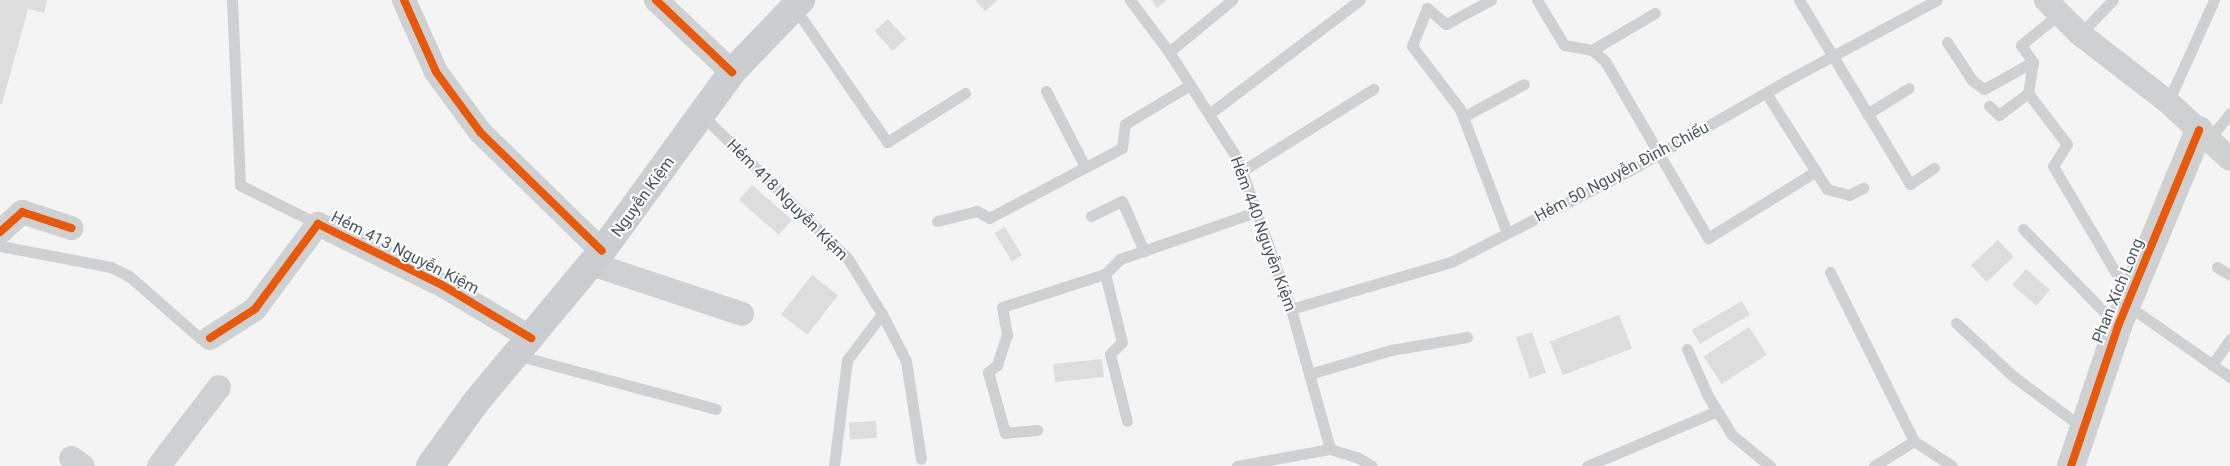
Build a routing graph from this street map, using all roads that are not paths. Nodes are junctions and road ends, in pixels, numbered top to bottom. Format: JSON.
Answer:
{"nodes":[{"id":1,"x":232,"y":0,"type":"edge"},
{"id":2,"x":404,"y":0,"type":"edge"},
{"id":3,"x":656,"y":0,"type":"edge"},
{"id":4,"x":1130,"y":0,"type":"edge"},
{"id":5,"x":1232,"y":0,"type":"edge"},
{"id":6,"x":1360,"y":0,"type":"edge"},
{"id":7,"x":1491,"y":0,"type":"edge"},
{"id":8,"x":1537,"y":0,"type":"edge"},
{"id":9,"x":1799,"y":0,"type":"edge"},
{"id":10,"x":1937,"y":0,"type":"edge"},
{"id":11,"x":2114,"y":0,"type":"edge"},
{"id":12,"x":2214,"y":0,"type":"edge"},
{"id":13,"x":797,"y":4,"type":"edge"},
{"id":14,"x":2055,"y":5,"type":"edge"},
{"id":15,"x":1655,"y":13,"type":"dead end"},
{"id":16,"x":2080,"y":34,"type":"junction"},
{"id":17,"x":1947,"y":42,"type":"dead end"},
{"id":18,"x":1592,"y":50,"type":"junction"},
{"id":19,"x":1169,"y":52,"type":"junction"},
{"id":20,"x":1833,"y":57,"type":"junction"},
{"id":21,"x":2033,"y":62,"type":"junction"},
{"id":22,"x":732,"y":72,"type":"junction"},
{"id":23,"x":1524,"y":84,"type":"dead end"},
{"id":24,"x":1190,"y":85,"type":"junction"},
{"id":25,"x":1909,"y":88,"type":"dead end"},
{"id":26,"x":1373,"y":89,"type":"dead end"},
{"id":27,"x":1046,"y":91,"type":"dead end"},
{"id":28,"x":2028,"y":92,"type":"junction"},
{"id":29,"x":965,"y":93,"type":"dead end"},
{"id":30,"x":1766,"y":93,"type":"junction"},
{"id":31,"x":2168,"y":102,"type":"junction"},
{"id":32,"x":1989,"y":106,"type":"dead end"},
{"id":33,"x":2230,"y":113,"type":"edge"},
{"id":34,"x":1208,"y":114,"type":"junction"},
{"id":35,"x":1868,"y":114,"type":"junction"},
{"id":36,"x":702,"y":115,"type":"junction"},
{"id":37,"x":1463,"y":117,"type":"junction"},
{"id":38,"x":2204,"y":135,"type":"junction"},
{"id":39,"x":1657,"y":154,"type":"junction"},
{"id":40,"x":2230,"y":159,"type":"edge"},
{"id":41,"x":1085,"y":167,"type":"junction"},
{"id":42,"x":1934,"y":168,"type":"dead end"},
{"id":43,"x":1816,"y":171,"type":"junction"},
{"id":44,"x":1242,"y":172,"type":"junction"},
{"id":45,"x":1863,"y":188,"type":"dead end"},
{"id":46,"x":1256,"y":212,"type":"junction"},
{"id":47,"x":1092,"y":216,"type":"dead end"},
{"id":48,"x":937,"y":221,"type":"dead end"},
{"id":49,"x":318,"y":224,"type":"junction"},
{"id":50,"x":71,"y":228,"type":"dead end"},
{"id":51,"x":2023,"y":229,"type":"dead end"},
{"id":52,"x":0,"y":232,"type":"edge"},
{"id":53,"x":1507,"y":233,"type":"junction"},
{"id":54,"x":0,"y":246,"type":"edge"},
{"id":55,"x":1144,"y":251,"type":"junction"},
{"id":56,"x":597,"y":258,"type":"junction"},
{"id":57,"x":2217,"y":267,"type":"dead end"},
{"id":58,"x":1830,"y":272,"type":"dead end"},
{"id":59,"x":1106,"y":274,"type":"junction"},
{"id":60,"x":2230,"y":275,"type":"edge"},
{"id":61,"x":1292,"y":309,"type":"junction"},
{"id":62,"x":2125,"y":309,"type":"junction"},
{"id":63,"x":742,"y":314,"type":"dead end"},
{"id":64,"x":882,"y":314,"type":"junction"},
{"id":65,"x":1956,"y":323,"type":"dead end"},
{"id":66,"x":1467,"y":337,"type":"dead end"},
{"id":67,"x":210,"y":338,"type":"joint"},
{"id":68,"x":2230,"y":339,"type":"edge"},
{"id":69,"x":524,"y":346,"type":"junction"},
{"id":70,"x":1688,"y":349,"type":"dead end"},
{"id":71,"x":2212,"y":365,"type":"junction"},
{"id":72,"x":1310,"y":374,"type":"junction"},
{"id":73,"x":2230,"y":377,"type":"edge"},
{"id":74,"x":219,"y":388,"type":"dead end"},
{"id":75,"x":716,"y":409,"type":"dead end"},
{"id":76,"x":1717,"y":411,"type":"junction"},
{"id":77,"x":1127,"y":420,"type":"dead end"},
{"id":78,"x":2083,"y":428,"type":"junction"},
{"id":79,"x":1037,"y":430,"type":"dead end"},
{"id":80,"x":1914,"y":440,"type":"junction"},
{"id":81,"x":1330,"y":449,"type":"junction"},
{"id":82,"x":922,"y":459,"type":"dead end"},
{"id":83,"x":159,"y":466,"type":"edge"},
{"id":84,"x":431,"y":466,"type":"edge"},
{"id":85,"x":834,"y":466,"type":"edge"},
{"id":86,"x":1237,"y":466,"type":"edge"},
{"id":87,"x":1372,"y":466,"type":"edge"},
{"id":88,"x":1587,"y":466,"type":"edge"},
{"id":89,"x":1770,"y":466,"type":"edge"},
{"id":90,"x":1874,"y":466,"type":"edge"},
{"id":91,"x":1952,"y":466,"type":"edge"},
{"id":92,"x":2071,"y":466,"type":"edge"}],
"edges":[{"from":1,"to":49,"type":"lane","name":"Hẻm 413 Nguyễn Kiệm"},
{"from":2,"to":56,"type":"street"},
{"from":3,"to":22,"type":"street"},
{"from":4,"to":19,"type":"lane","name":"Hẻm 440 Nguyễn Kiệm"},
{"from":5,"to":19,"type":"lane"},
{"from":6,"to":34,"type":"lane"},
{"from":7,"to":37,"type":"lane"},
{"from":8,"to":18,"type":"lane"},
{"from":9,"to":20,"type":"lane"},
{"from":10,"to":20,"type":"lane","name":"Hẻm 50 Nguyễn Đình Chiểu"},
{"from":11,"to":16,"type":"lane"},
{"from":12,"to":31,"type":"lane"},
{"from":13,"to":22,"type":"main road","name":"Nguyễn Kiệm"},
{"from":13,"to":29,"type":"lane"},
{"from":14,"to":16,"type":"street"},
{"from":14,"to":21,"type":"lane"},
{"from":15,"to":18,"type":"lane"},
{"from":16,"to":31,"type":"street"},
{"from":17,"to":21,"type":"lane"},
{"from":18,"to":39,"type":"lane"},
{"from":19,"to":24,"type":"lane","name":"Hẻm 440 Nguyễn Kiệm"},
{"from":20,"to":30,"type":"lane","name":"Hẻm 50 Nguyễn Đình Chiểu"},
{"from":20,"to":35,"type":"lane"},
{"from":21,"to":28,"type":"lane"},
{"from":22,"to":36,"type":"main road","name":"Nguyễn Kiệm"},
{"from":23,"to":37,"type":"lane"},
{"from":24,"to":34,"type":"lane","name":"Hẻm 440 Nguyễn Kiệm"},
{"from":24,"to":41,"type":"lane"},
{"from":25,"to":35,"type":"lane"},
{"from":26,"to":44,"type":"lane"},
{"from":27,"to":41,"type":"lane"},
{"from":28,"to":32,"type":"lane"},
{"from":28,"to":62,"type":"lane"},
{"from":30,"to":39,"type":"lane","name":"Hẻm 50 Nguyễn Đình Chiểu"},
{"from":30,"to":43,"type":"lane"},
{"from":31,"to":38,"type":"street"},
{"from":33,"to":38,"type":"lane"},
{"from":34,"to":44,"type":"lane","name":"Hẻm 440 Nguyễn Kiệm"},
{"from":35,"to":42,"type":"lane"},
{"from":36,"to":56,"type":"main road","name":"Nguyễn Kiệm"},
{"from":36,"to":64,"type":"lane","name":"Hẻm 418 Nguyễn Kiệm"},
{"from":37,"to":53,"type":"lane"},
{"from":38,"to":40,"type":"street"},
{"from":38,"to":62,"type":"street","name":"Phan Xích Long"},
{"from":39,"to":43,"type":"lane"},
{"from":39,"to":53,"type":"lane","name":"Hẻm 50 Nguyễn Đình Chiểu"},
{"from":41,"to":48,"type":"lane"},
{"from":43,"to":45,"type":"lane"},
{"from":44,"to":46,"type":"lane","name":"Hẻm 440 Nguyễn Kiệm"},
{"from":46,"to":55,"type":"lane"},
{"from":46,"to":61,"type":"lane","name":"Hẻm 440 Nguyễn Kiệm"},
{"from":47,"to":55,"type":"lane"},
{"from":49,"to":67,"type":"street"},
{"from":49,"to":69,"type":"street","name":"Hẻm 413 Nguyễn Kiệm"},
{"from":50,"to":52,"type":"street"},
{"from":51,"to":62,"type":"lane"},
{"from":53,"to":61,"type":"lane","name":"Hẻm 50 Nguyễn Đình Chiểu"},
{"from":54,"to":67,"type":"lane"},
{"from":55,"to":59,"type":"lane"},
{"from":56,"to":63,"type":"street"},
{"from":56,"to":69,"type":"main road","name":"Nguyễn Kiệm"},
{"from":57,"to":60,"type":"lane"},
{"from":58,"to":80,"type":"lane"},
{"from":59,"to":77,"type":"lane"},
{"from":59,"to":79,"type":"lane"},
{"from":61,"to":72,"type":"lane","name":"Hẻm 440 Nguyễn Kiệm"},
{"from":62,"to":71,"type":"lane"},
{"from":62,"to":78,"type":"street","name":"Phan Xích Long"},
{"from":64,"to":82,"type":"lane","name":"Hẻm 418 Nguyễn Kiệm"},
{"from":64,"to":85,"type":"lane"},
{"from":65,"to":78,"type":"lane"},
{"from":66,"to":72,"type":"lane"},
{"from":68,"to":71,"type":"lane"},
{"from":69,"to":75,"type":"lane"},
{"from":69,"to":84,"type":"main road","name":"Nguyễn Kiệm"},
{"from":70,"to":76,"type":"lane"},
{"from":71,"to":73,"type":"lane"},
{"from":72,"to":81,"type":"lane","name":"Hẻm 440 Nguyễn Kiệm"},
{"from":74,"to":83,"type":"street"},
{"from":76,"to":88,"type":"lane"},
{"from":76,"to":89,"type":"lane"},
{"from":78,"to":92,"type":"street","name":"Phan Xích Long"},
{"from":80,"to":90,"type":"lane"},
{"from":80,"to":91,"type":"lane"},
{"from":81,"to":86,"type":"lane"},
{"from":81,"to":87,"type":"lane"}]}
